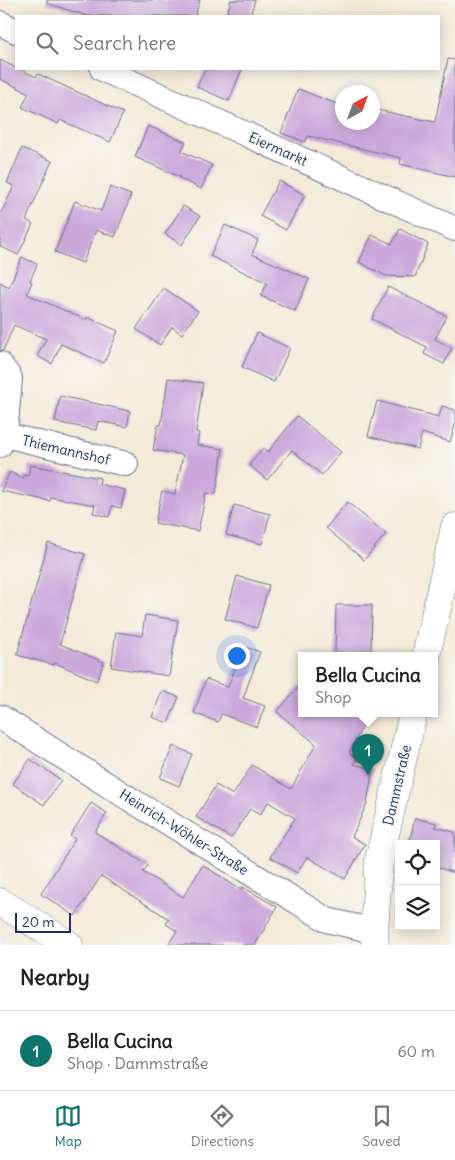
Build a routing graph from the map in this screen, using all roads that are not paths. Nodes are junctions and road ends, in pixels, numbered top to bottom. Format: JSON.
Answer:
{"nodes":[{"id":1,"x":0,"y":24,"type":"edge"},
{"id":2,"x":15,"y":31,"type":"edge"},
{"id":3,"x":104,"y":70,"type":"edge"},
{"id":4,"x":455,"y":229,"type":"edge"},
{"id":5,"x":0,"y":364,"type":"edge"},
{"id":6,"x":2,"y":440,"type":"edge"},
{"id":7,"x":126,"y":464,"type":"dead end"},
{"id":8,"x":454,"y":538,"type":"edge"},
{"id":9,"x":427,"y":652,"type":"edge"},
{"id":10,"x":0,"y":717,"type":"edge"},
{"id":11,"x":412,"y":717,"type":"edge"},
{"id":12,"x":0,"y":902,"type":"edge"},
{"id":13,"x":375,"y":938,"type":"edge"},
{"id":14,"x":69,"y":945,"type":"edge"}],
"edges":[{"from":1,"to":2,"type":"street"},
{"from":3,"to":4,"type":"street","name":"Eiermarkt"},
{"from":5,"to":6,"type":"street","name":"Thiemannshof"},
{"from":6,"to":7,"type":"street","name":"Thiemannshof"},
{"from":8,"to":9,"type":"main road"},
{"from":10,"to":13,"type":"street","name":"Heinrich-Wöhler-Straße"},
{"from":11,"to":13,"type":"main road","name":"Dammstraße"},
{"from":12,"to":14,"type":"main road"}]}
